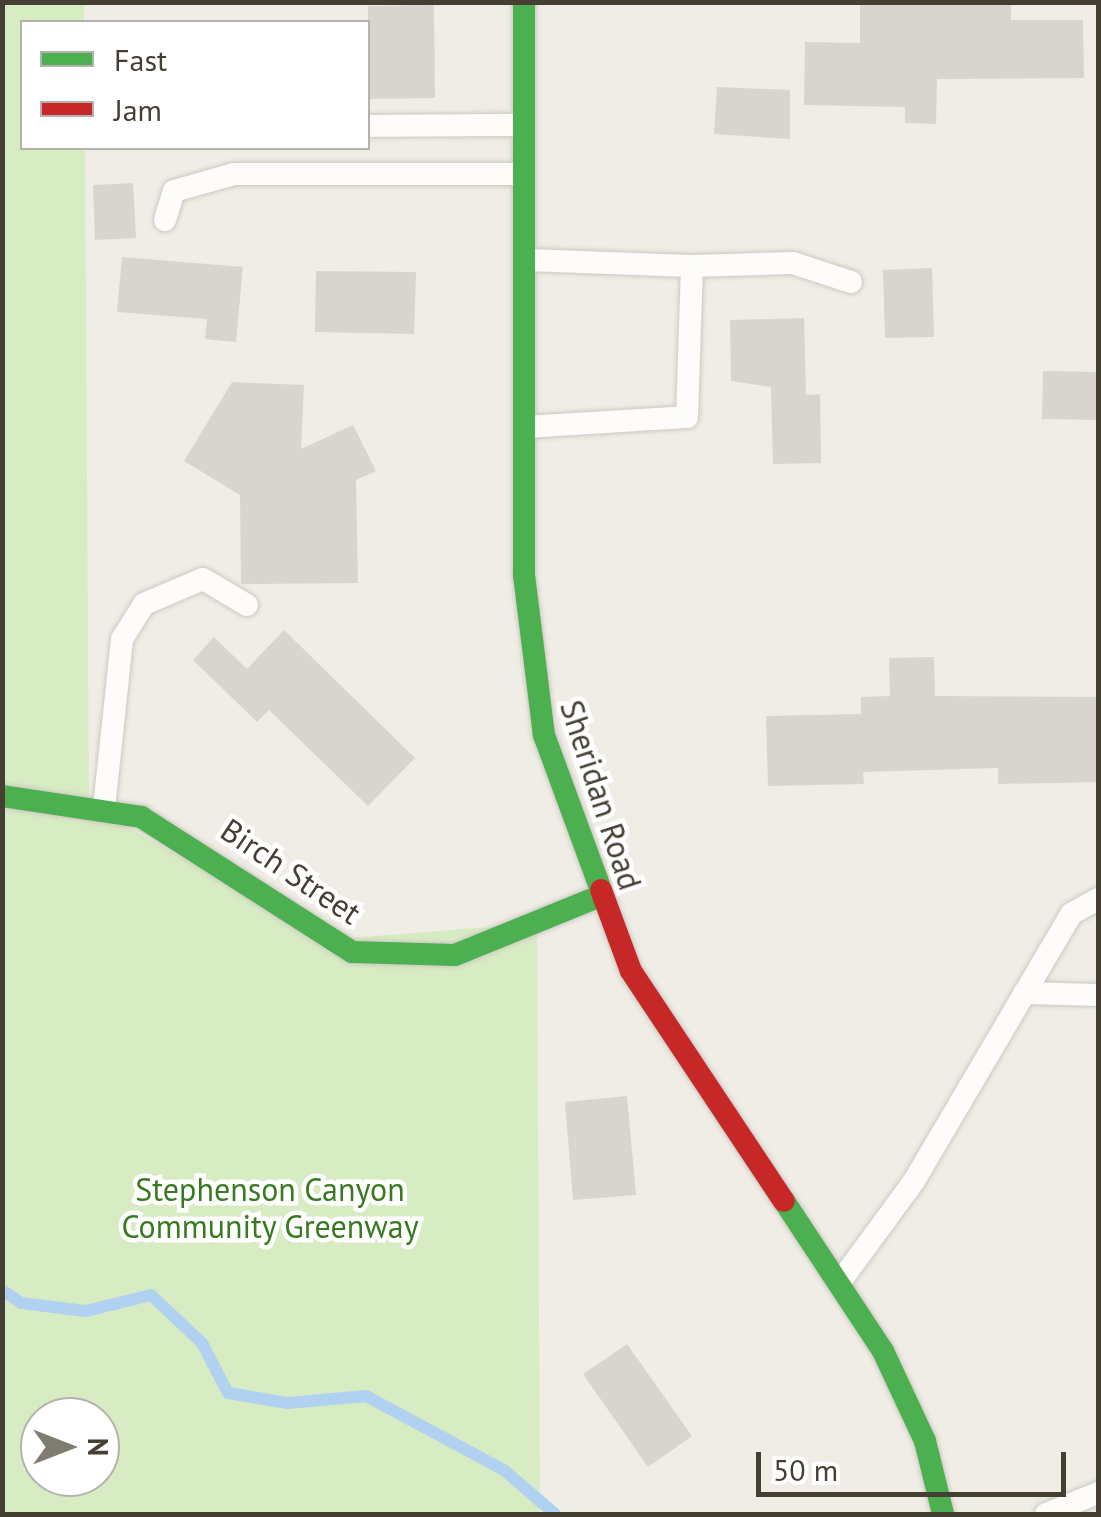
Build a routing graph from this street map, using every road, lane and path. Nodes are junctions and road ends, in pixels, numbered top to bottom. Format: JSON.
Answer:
{"nodes":[{"id":1,"x":524,"y":2,"type":"edge"},
{"id":2,"x":524,"y":124,"type":"junction"},
{"id":3,"x":370,"y":126,"type":"edge"},
{"id":4,"x":524,"y":174,"type":"junction"},
{"id":5,"x":165,"y":220,"type":"dead end"},
{"id":6,"x":524,"y":260,"type":"junction"},
{"id":7,"x":692,"y":266,"type":"junction"},
{"id":8,"x":852,"y":282,"type":"dead end"},
{"id":9,"x":524,"y":427,"type":"junction"},
{"id":10,"x":247,"y":605,"type":"dead end"},
{"id":11,"x":2,"y":796,"type":"edge"},
{"id":12,"x":104,"y":808,"type":"junction"},
{"id":13,"x":598,"y":897,"type":"junction"},
{"id":14,"x":1098,"y":899,"type":"edge"},
{"id":15,"x":1024,"y":993,"type":"junction"},
{"id":16,"x":1098,"y":995,"type":"edge"},
{"id":17,"x":840,"y":1282,"type":"junction"},
{"id":18,"x":1098,"y":1493,"type":"edge"},
{"id":19,"x":943,"y":1514,"type":"edge"},
{"id":20,"x":1046,"y":1514,"type":"edge"}],
"edges":[{"from":1,"to":2,"type":"main road","name":"Sheridan Road"},
{"from":2,"to":3,"type":"lane"},
{"from":2,"to":4,"type":"main road","name":"Sheridan Road"},
{"from":4,"to":5,"type":"lane"},
{"from":4,"to":6,"type":"main road","name":"Sheridan Road"},
{"from":6,"to":7,"type":"lane"},
{"from":6,"to":9,"type":"main road","name":"Sheridan Road"},
{"from":7,"to":8,"type":"lane"},
{"from":7,"to":9,"type":"lane"},
{"from":9,"to":13,"type":"main road","name":"Sheridan Road"},
{"from":10,"to":12,"type":"lane"},
{"from":11,"to":12,"type":"main road","name":"Birch Street"},
{"from":12,"to":13,"type":"main road","name":"Birch Street"},
{"from":13,"to":17,"type":"main road","name":"Sheridan Road"},
{"from":14,"to":15,"type":"lane"},
{"from":15,"to":16,"type":"lane"},
{"from":15,"to":17,"type":"lane"},
{"from":17,"to":19,"type":"main road","name":"Sheridan Road"},
{"from":18,"to":20,"type":"lane"}]}
